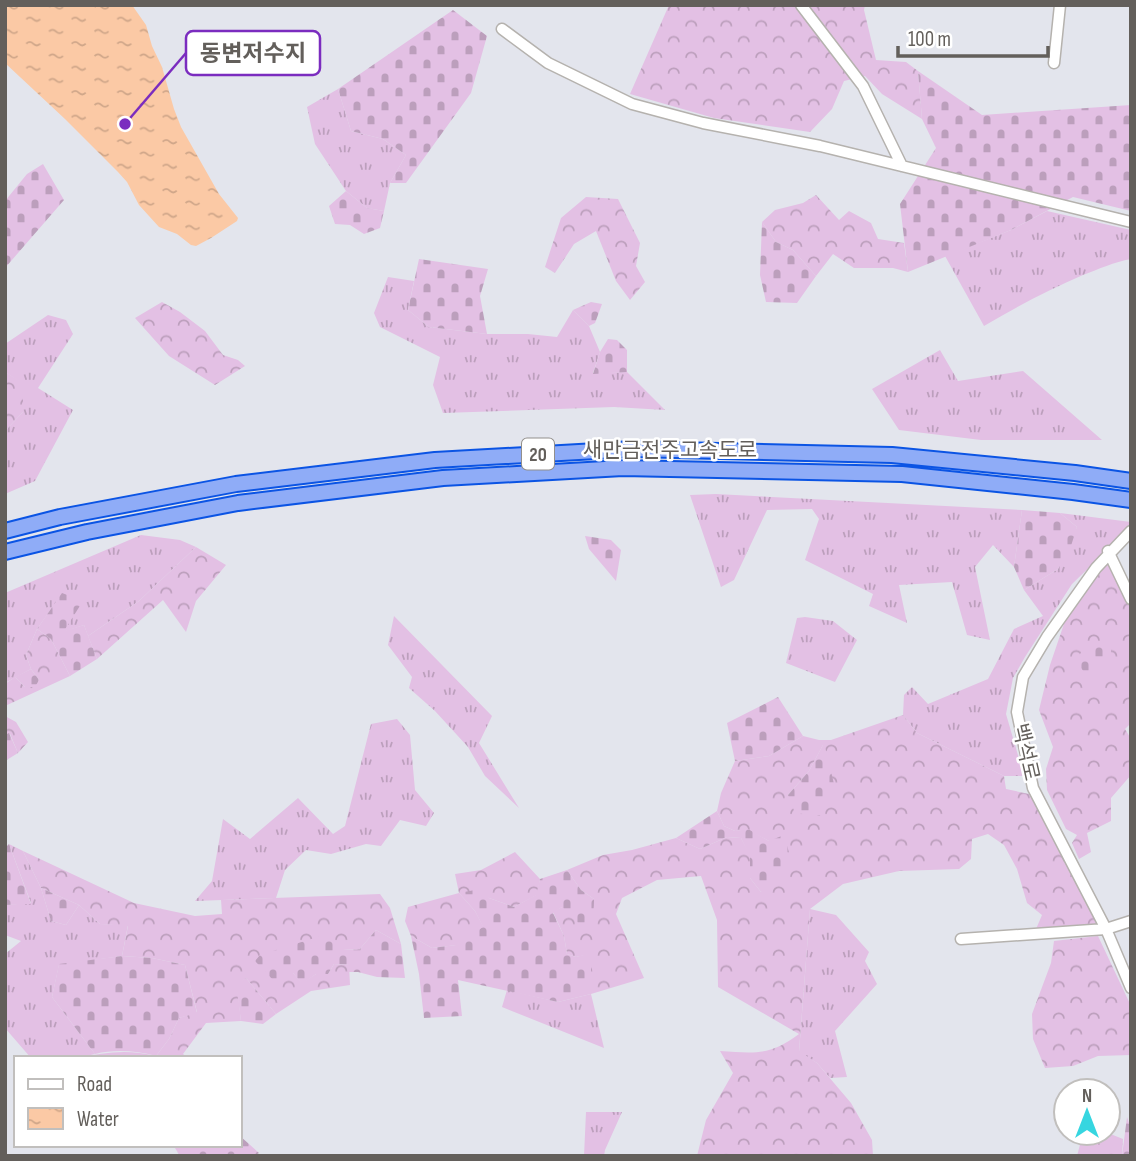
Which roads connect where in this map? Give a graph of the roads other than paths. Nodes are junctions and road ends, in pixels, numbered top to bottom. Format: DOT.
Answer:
graph roads {
  1 [pos="801,5"];
  2 [pos="1060,5"];
  3 [pos="502,29"];
  4 [pos="1054,64"];
  5 [pos="902,166"];
  6 [pos="1131,222"];
  7 [pos="1131,481"];
  8 [pos="1131,500"];
  9 [pos="5,531"];
  10 [pos="1131,531"];
  11 [pos="5,552"];
  12 [pos="1108,552"];
  13 [pos="1131,599"];
  14 [pos="1131,920"];
  15 [pos="1106,929"];
  16 [pos="961,939"];
  17 [pos="1131,988"];
  1 -- 5 [label="street"];
  2 -- 4 [label="street"];
  3 -- 5 [label="street"];
  5 -- 6 [label="street"];
  7 -- 9 [label="highway, 새만금전주고속도로 / 20"];
  8 -- 11 [label="highway, 새만금전주고속도로 / 20"];
  10 -- 12 [label="street, 백석로"];
  12 -- 13 [label="street"];
  12 -- 15 [label="street, 백석로"];
  14 -- 15 [label="street"];
  15 -- 16 [label="street"];
  15 -- 17 [label="street, 백석로"];
}
